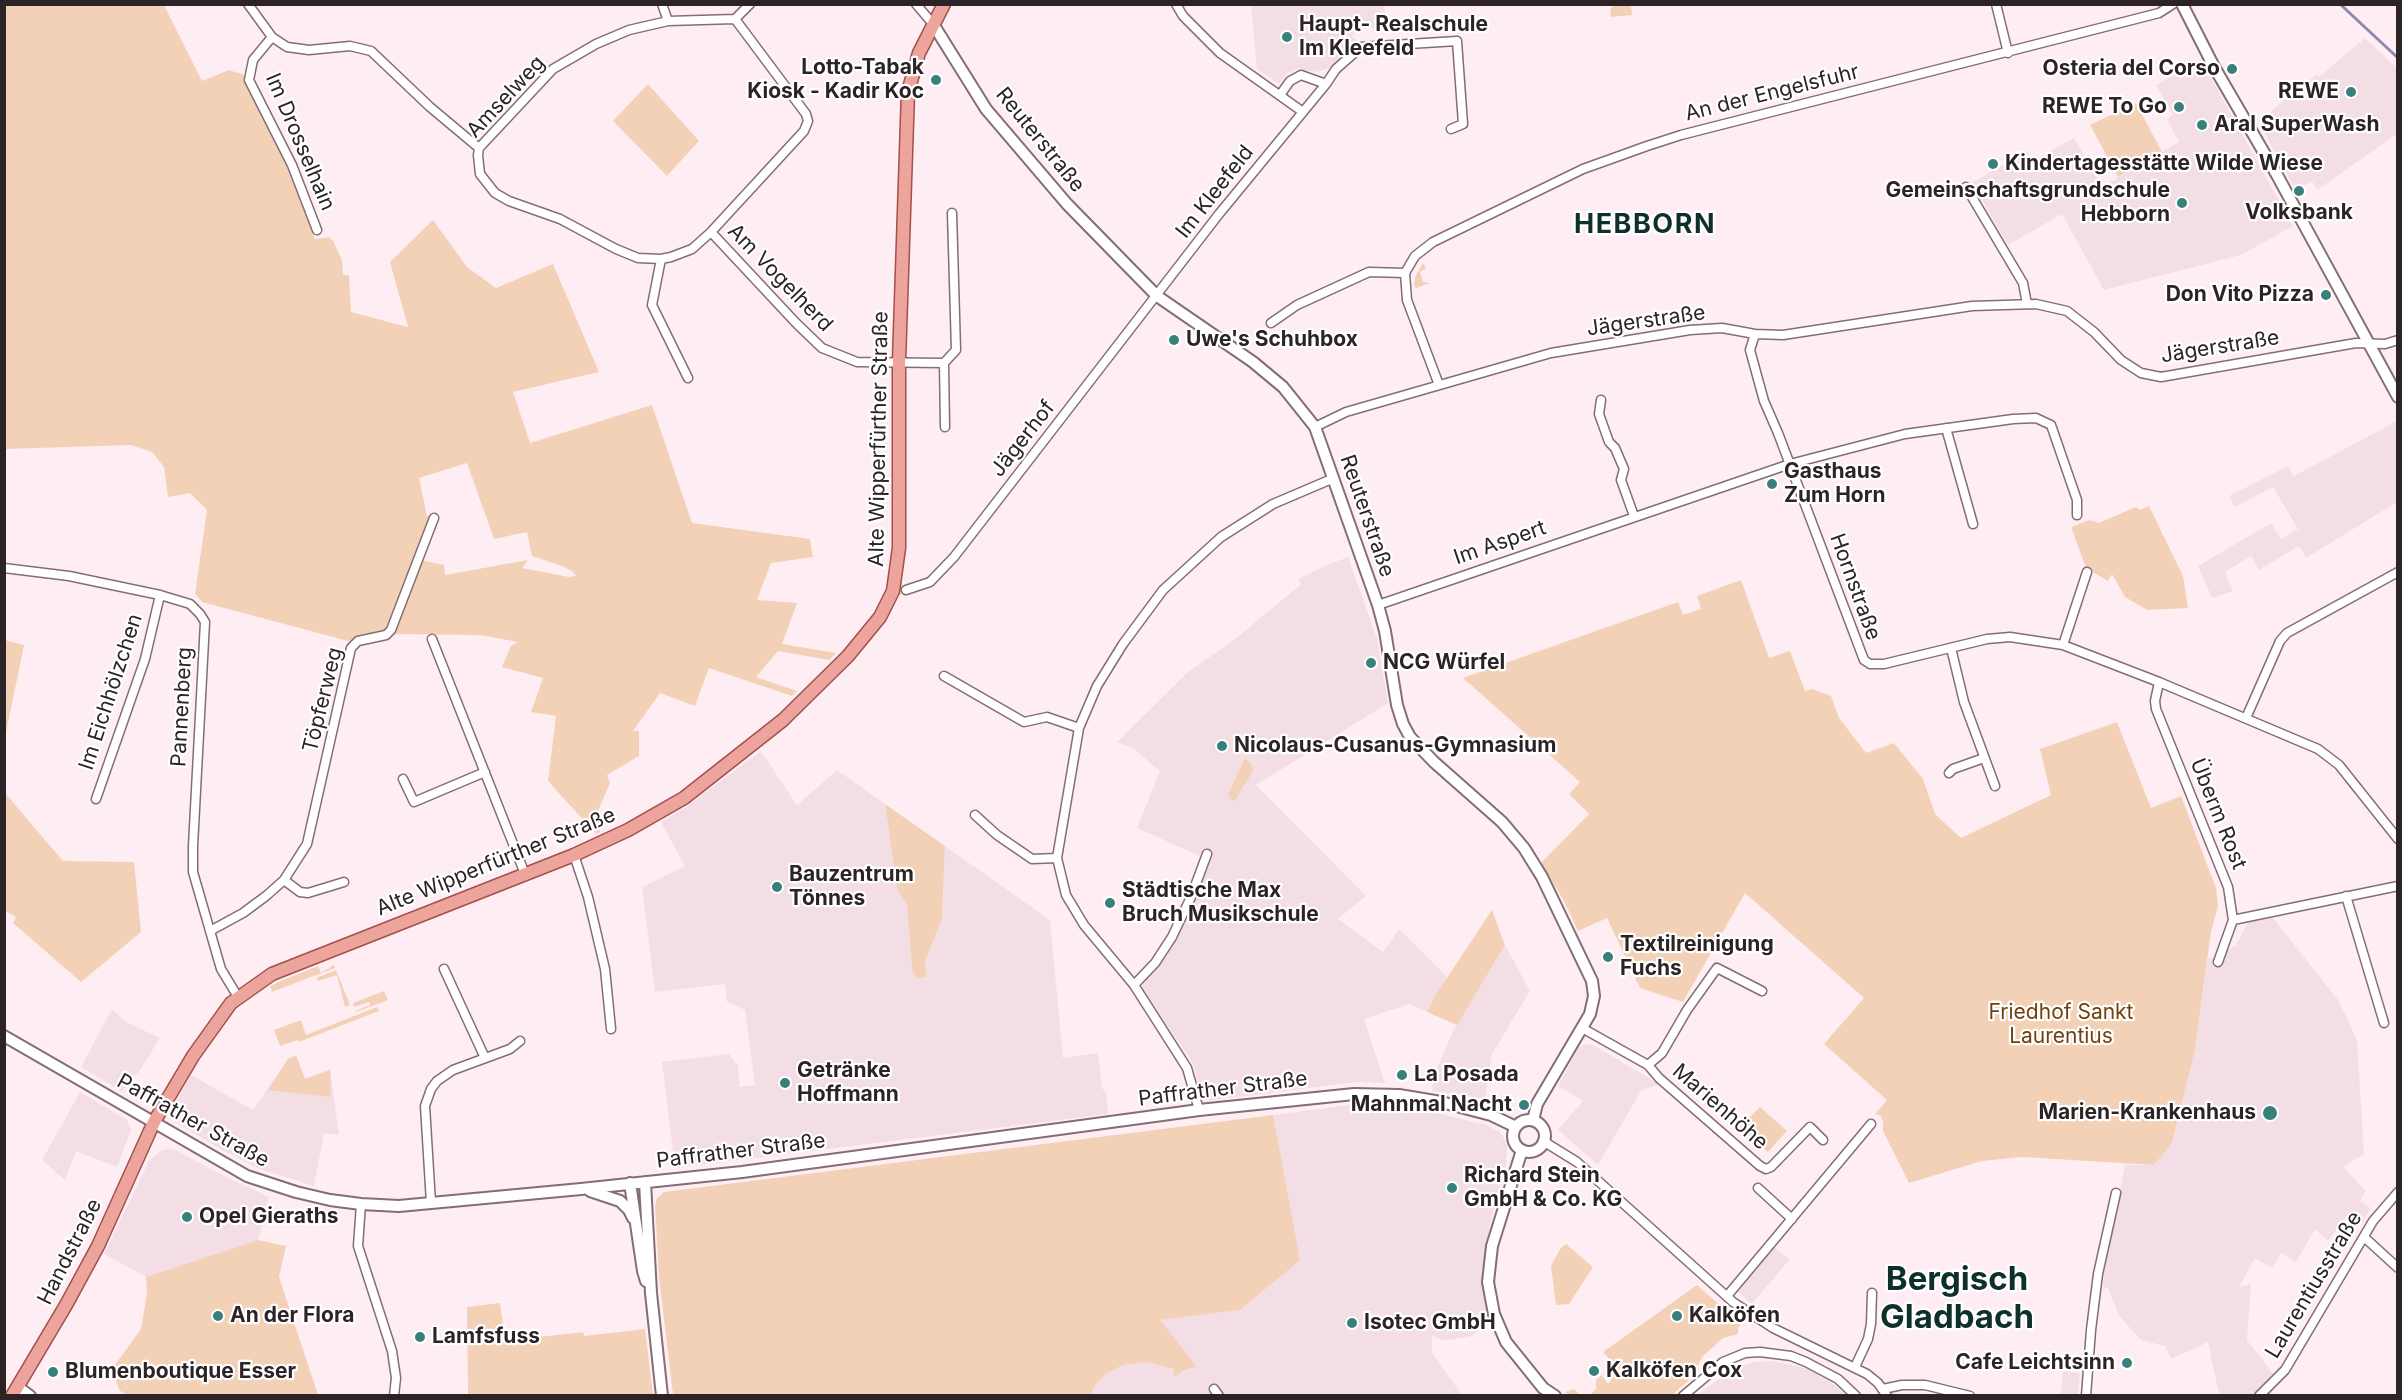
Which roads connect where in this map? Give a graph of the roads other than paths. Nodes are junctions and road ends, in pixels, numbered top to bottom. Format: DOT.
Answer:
graph roads {
  1 [pos="248,4"];
  2 [pos="662,4"];
  3 [pos="750,4"];
  4 [pos="916,4"];
  5 [pos="944,4"];
  6 [pos="1176,4"];
  7 [pos="1996,4"];
  8 [pos="2173,4"];
  9 [pos="2182,4"];
  10 [pos="735,19"];
  11 [pos="668,21"];
  12 [pos="933,24"];
  13 [pos="272,37"];
  14 [pos="2008,53"];
  15 [pos="1326,84"];
  16 [pos="1280,95"];
  17 [pos="1302,112"];
  18 [pos="1451,129"];
  19 [pos="478,148"];
  20 [pos="1966,188"];
  21 [pos="952,213"];
  22 [pos="317,230"];
  23 [pos="711,232"];
  24 [pos="661,259"];
  25 [pos="1405,273"];
  26 [pos="1158,296"];
  27 [pos="2027,304"];
  28 [pos="1271,323"];
  29 [pos="1755,334"];
  30 [pos="2397,340"];
  31 [pos="2370,344"];
  32 [pos="899,361"];
  33 [pos="944,363"];
  34 [pos="688,378"];
  35 [pos="1439,385"];
  36 [pos="2397,397"];
  37 [pos="1601,400"];
  38 [pos="945,427"];
  39 [pos="1315,427"];
  40 [pos="1946,428"];
  41 [pos="1790,464"];
  42 [pos="1334,478"];
  43 [pos="2078,515"];
  44 [pos="1634,516"];
  45 [pos="434,518"];
  46 [pos="1973,524"];
  47 [pos="4,568"];
  48 [pos="2087,572"];
  49 [pos="2397,572"];
  50 [pos="906,590"];
  51 [pos="160,595"];
  52 [pos="1378,605"];
  53 [pos="432,639"];
  54 [pos="2063,645"];
  55 [pos="1951,648"];
  56 [pos="944,676"];
  57 [pos="2159,682"];
  58 [pos="2246,718"];
  59 [pos="1079,728"];
  60 [pos="1984,758"];
  61 [pos="485,772"];
  62 [pos="1949,773"];
  63 [pos="403,779"];
  64 [pos="1995,786"];
  65 [pos="96,799"];
  66 [pos="975,815"];
  67 [pos="2397,839"];
  68 [pos="1207,854"];
  69 [pos="574,855"];
  70 [pos="1057,858"];
  71 [pos="525,874"];
  72 [pos="284,880"];
  73 [pos="344,882"];
  74 [pos="2397,886"];
  75 [pos="2346,896"];
  76 [pos="2233,920"];
  77 [pos="210,931"];
  78 [pos="2218,962"];
  79 [pos="444,969"];
  80 [pos="1134,985"];
  81 [pos="1762,991"];
  82 [pos="238,997"];
  83 [pos="2384,1023"];
  84 [pos="1582,1028"];
  85 [pos="611,1029"];
  86 [pos="4,1036"];
  87 [pos="520,1041"];
  88 [pos="485,1058"];
  89 [pos="1648,1065"];
  90 [pos="1199,1110"];
  91 [pos="1533,1120"];
  92 [pos="154,1122"];
  93 [pos="1871,1124"];
  94 [pos="1516,1127"];
  95 [pos="1823,1140"];
  96 [pos="1544,1142"];
  97 [pos="1522,1150"];
  98 [pos="645,1182"];
  99 [pos="630,1183"];
  100 [pos="1758,1188"];
  101 [pos="581,1190"];
  102 [pos="2397,1192"];
  103 [pos="2115,1193"];
  104 [pos="431,1203"];
  105 [pos="361,1204"];
  106 [pos="1792,1219"];
  107 [pos="637,1226"];
  108 [pos="2364,1237"];
  109 [pos="2397,1268"];
  110 [pos="651,1293"];
  111 [pos="1872,1293"];
  112 [pos="1726,1296"];
  113 [pos="1855,1368"];
  114 [pos="15,1391"];
  115 [pos="1885,1392"];
  116 [pos="1685,1394"];
  117 [pos="30,1395"];
  118 [pos="394,1395"];
  119 [pos="662,1395"];
  120 [pos="1555,1395"];
  121 [pos="1856,1395"];
  122 [pos="1970,1395"];
  123 [pos="2086,1395"];
  124 [pos="2259,1395"];
  1 -- 13 [label="street"];
  2 -- 11 [label="street"];
  3 -- 10 [label="street"];
  4 -- 12 [label="street, Reuterstraße"];
  5 -- 12 [label="main road, Alte Wipperfürther Straße"];
  6 -- 16 [label="street"];
  7 -- 14 [label="street"];
  8 -- 14 [label="street, An der Engelsfuhr"];
  9 -- 31 [label="street"];
  10 -- 11 [label="street, Amselweg"];
  10 -- 23 [label="street, Am Vogelherd"];
  11 -- 19 [label="street, Amselweg"];
  12 -- 26 [label="street, Reuterstraße"];
  12 -- 32 [label="main road, Alte Wipperfürther Straße"];
  13 -- 19 [label="street, Im Drosselhain"];
  13 -- 22 [label="street, Im Drosselhain"];
  14 -- 25 [label="street, An der Engelsfuhr"];
  15 -- 16 [label="street"];
  15 -- 17 [label="street, Im Kleefeld"];
  15 -- 18 [label="street, Im Kleefeld"];
  16 -- 17 [label="street"];
  17 -- 26 [label="street, Im Kleefeld"];
  19 -- 24 [label="street, Amselweg"];
  20 -- 27 [label="street"];
  21 -- 33 [label="street"];
  23 -- 24 [label="street, Amselweg"];
  23 -- 32 [label="street, Am Vogelherd"];
  24 -- 34 [label="street"];
  25 -- 28 [label="street"];
  25 -- 35 [label="street"];
  26 -- 39 [label="street, Reuterstraße"];
  26 -- 50 [label="street, Jägerhof"];
  27 -- 29 [label="street, Jägerstraße"];
  27 -- 31 [label="street, Jägerstraße"];
  29 -- 35 [label="street, Jägerstraße"];
  29 -- 41 [label="street, Hornstraße"];
  30 -- 31 [label="street, Jägerstraße"];
  31 -- 36 [label="street"];
  32 -- 33 [label="street, Am Vogelherd"];
  32 -- 69 [label="main road, Alte Wipperfürther Straße"];
  33 -- 38 [label="street"];
  35 -- 39 [label="street, Jägerstraße"];
  37 -- 44 [label="street"];
  39 -- 42 [label="street, Reuterstraße"];
  40 -- 41 [label="street, Im Aspert"];
  40 -- 43 [label="street, Im Aspert"];
  40 -- 46 [label="street"];
  41 -- 44 [label="street, Im Aspert"];
  41 -- 55 [label="street, Hornstraße"];
  42 -- 52 [label="street, Reuterstraße"];
  42 -- 59 [label="street"];
  44 -- 52 [label="street, Im Aspert"];
  45 -- 72 [label="street, Töpferweg"];
  47 -- 51 [label="street, Pannenberg"];
  48 -- 54 [label="street"];
  49 -- 58 [label="street"];
  51 -- 65 [label="street, Im Eichhölzchen"];
  51 -- 77 [label="street, Pannenberg"];
  52 -- 84 [label="street, Reuterstraße"];
  53 -- 61 [label="street"];
  54 -- 55 [label="street, Hornstraße"];
  54 -- 57 [label="street, Hornstraße"];
  55 -- 60 [label="street"];
  56 -- 59 [label="street"];
  57 -- 58 [label="street, Hornstraße"];
  57 -- 76 [label="street, Überm Rost"];
  58 -- 67 [label="street, Hornstraße"];
  59 -- 70 [label="street"];
  60 -- 62 [label="street"];
  60 -- 64 [label="street"];
  61 -- 63 [label="street"];
  61 -- 71 [label="street"];
  66 -- 70 [label="street"];
  68 -- 80 [label="street"];
  69 -- 71 [label="main road, Alte Wipperfürther Straße"];
  69 -- 85 [label="street"];
  70 -- 80 [label="street"];
  71 -- 82 [label="main road, Alte Wipperfürther Straße"];
  72 -- 73 [label="street"];
  72 -- 77 [label="street, Töpferweg"];
  74 -- 75 [label="street"];
  75 -- 76 [label="street"];
  75 -- 83 [label="street"];
  76 -- 78 [label="street, Überm Rost"];
  77 -- 82 [label="street, Pannenberg"];
  79 -- 88 [label="street"];
  80 -- 90 [label="street"];
  81 -- 89 [label="street, Marienhöhe"];
  82 -- 92 [label="main road, Alte Wipperfürther Straße"];
  84 -- 89 [label="street, Marienhöhe"];
  84 -- 91 [label="street, Reuterstraße"];
  86 -- 92 [label="street, Paffrather Straße"];
  87 -- 88 [label="street"];
  88 -- 104 [label="street"];
  89 -- 95 [label="street, Marienhöhe"];
  90 -- 94 [label="street, Paffrather Straße"];
  90 -- 98 [label="street, Paffrather Straße"];
  91 -- 94 [label="street"];
  91 -- 96 [label="street"];
  92 -- 105 [label="street, Paffrather Straße"];
  92 -- 114 [label="main road, Handstraße"];
  93 -- 106 [label="street"];
  94 -- 97 [label="street"];
  96 -- 97 [label="street"];
  96 -- 112 [label="street"];
  97 -- 120 [label="street"];
  98 -- 99 [label="street, Paffrather Straße"];
  98 -- 110 [label="street"];
  99 -- 101 [label="street, Paffrather Straße"];
  99 -- 107 [label="street"];
  100 -- 106 [label="street"];
  101 -- 104 [label="street, Paffrather Straße"];
  101 -- 107 [label="street"];
  102 -- 108 [label="street, Laurentiusstraße"];
  103 -- 123 [label="street"];
  104 -- 105 [label="street, Paffrather Straße"];
  105 -- 118 [label="street"];
  106 -- 112 [label="street"];
  107 -- 110 [label="street"];
  108 -- 109 [label="street"];
  108 -- 124 [label="street, Laurentiusstraße"];
  110 -- 119 [label="street"];
  111 -- 113 [label="street"];
  112 -- 113 [label="street"];
  113 -- 115 [label="street"];
  114 -- 117 [label="street"];
  115 -- 122 [label="street"];
  116 -- 121 [label="street"];
}
